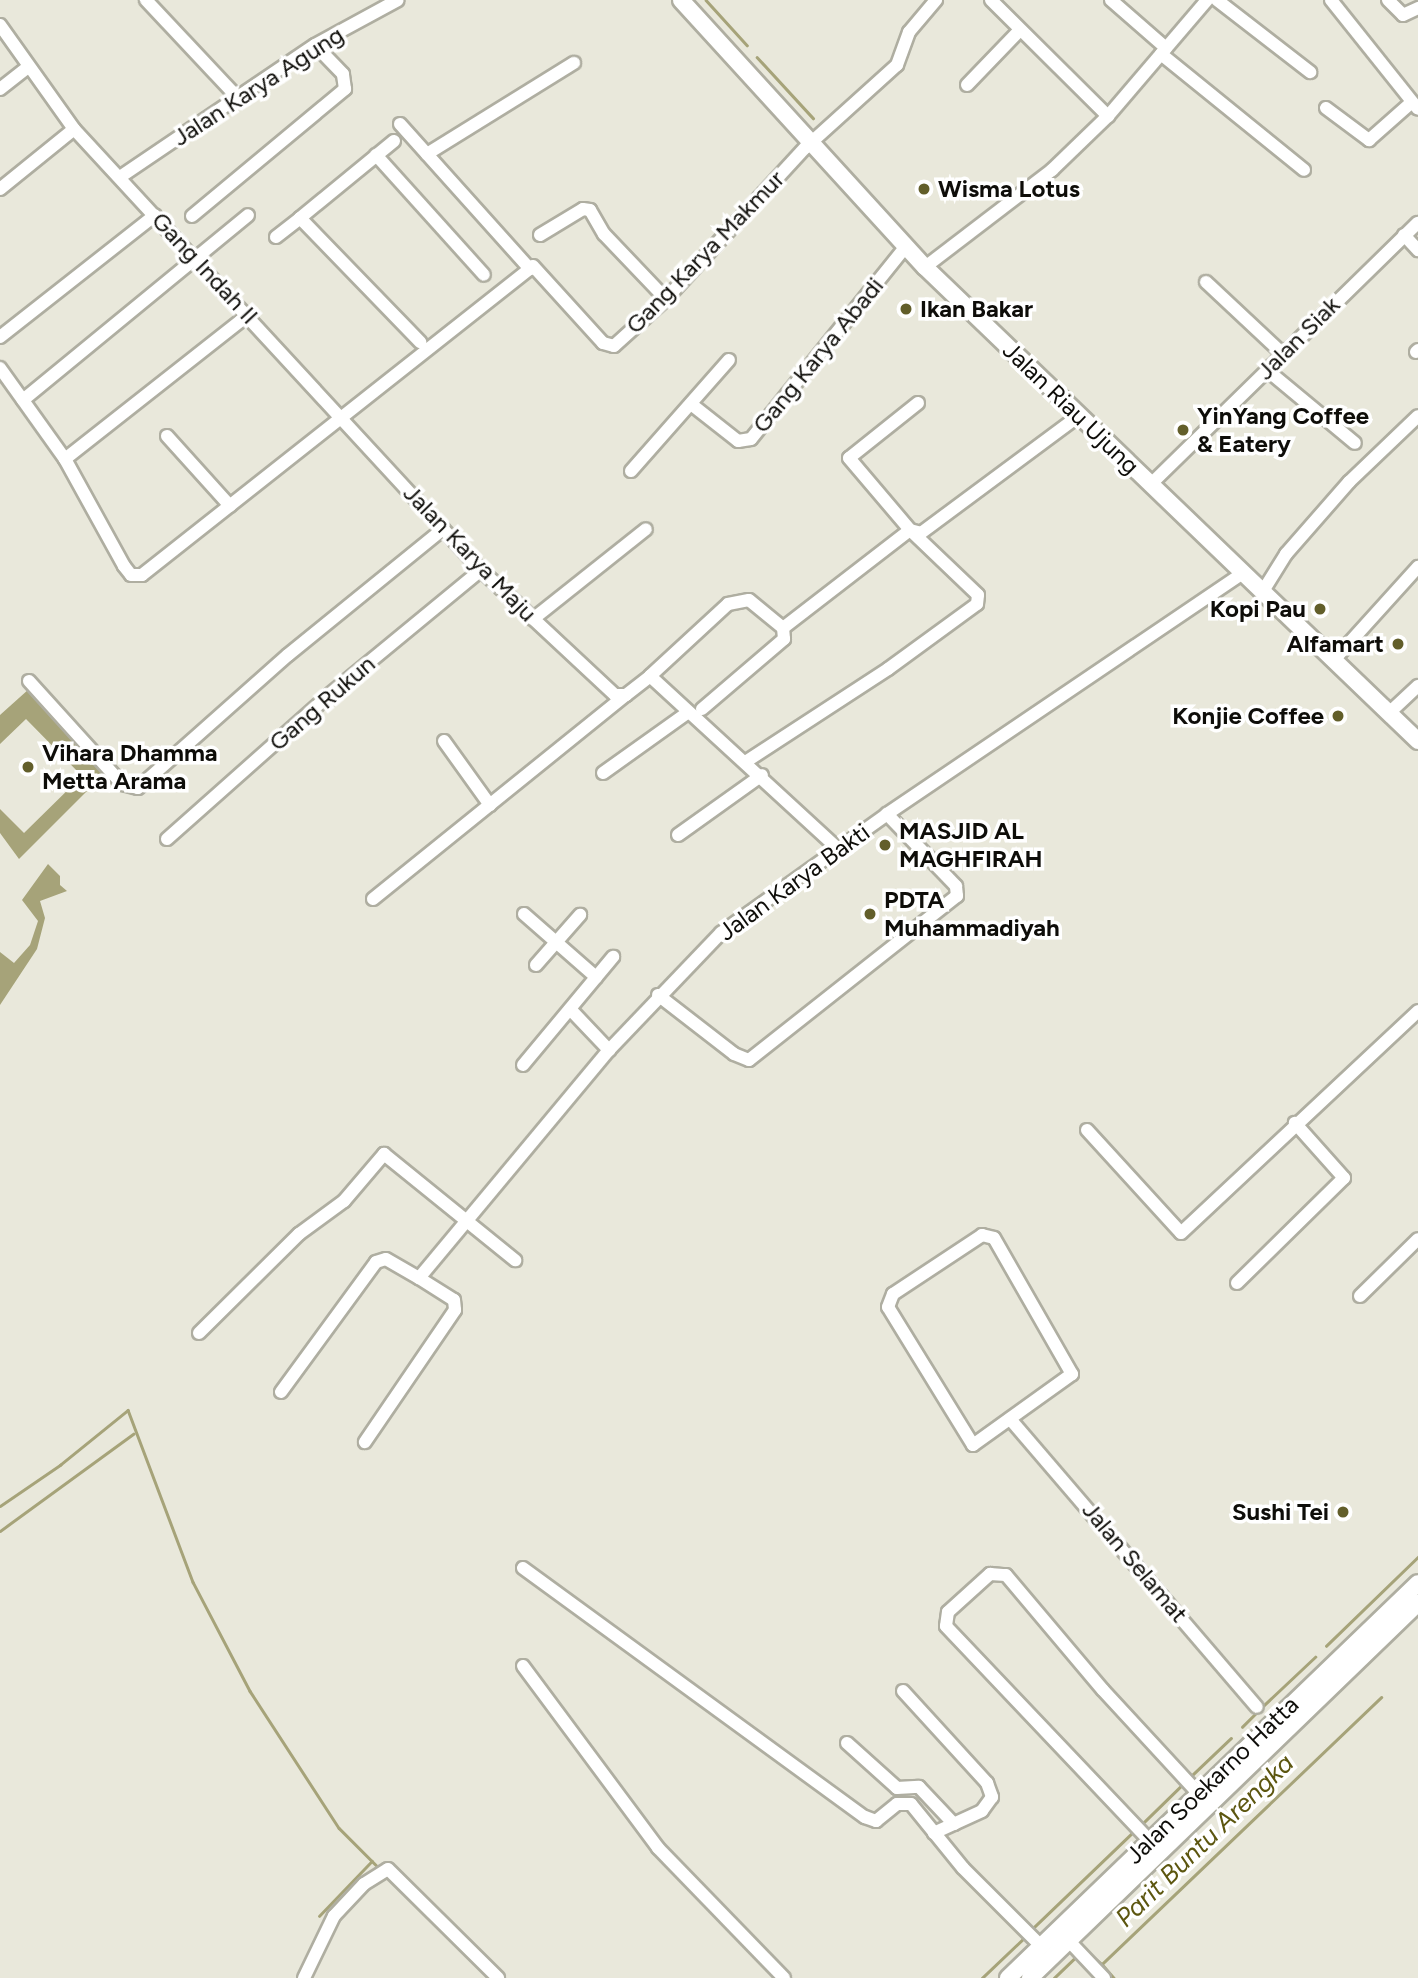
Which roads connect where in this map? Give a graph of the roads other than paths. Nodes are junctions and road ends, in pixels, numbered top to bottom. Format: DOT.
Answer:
graph roads {
  1 [pos="146,0"];
  2 [pos="398,0"];
  3 [pos="681,0"];
  4 [pos="936,0"];
  5 [pos="991,0"];
  6 [pos="1111,0"];
  7 [pos="1207,0"];
  8 [pos="1217,0"];
  9 [pos="1331,0"];
  10 [pos="1388,0"];
  11 [pos="1418,8"];
  12 [pos="0,25"];
  13 [pos="1020,30"];
  14 [pos="315,45"];
  15 [pos="1163,51"];
  16 [pos="574,63"];
  17 [pos="28,67"];
  18 [pos="1310,72"];
  19 [pos="967,85"];
  20 [pos="0,89"];
  21 [pos="236,96"];
  22 [pos="1415,105"];
  23 [pos="1326,108"];
  24 [pos="1108,116"];
  25 [pos="400,124"];
  26 [pos="76,131"];
  27 [pos="394,141"];
  28 [pos="811,142"];
  29 [pos="427,154"];
  30 [pos="376,155"];
  31 [pos="1304,170"];
  32 [pos="120,177"];
  33 [pos="0,189"];
  34 [pos="155,215"];
  35 [pos="248,215"];
  36 [pos="191,216"];
  37 [pos="300,218"];
  38 [pos="1418,223"];
  39 [pos="540,235"];
  40 [pos="1404,235"];
  41 [pos="276,237"];
  42 [pos="906,246"];
  43 [pos="1418,250"];
  44 [pos="196,256"];
  45 [pos="925,267"];
  46 [pos="530,268"];
  47 [pos="484,275"];
  48 [pos="1206,282"];
  49 [pos="666,299"];
  50 [pos="249,314"];
  51 [pos="0,337"];
  52 [pos="420,342"];
  53 [pos="1283,354"];
  54 [pos="729,360"];
  55 [pos="0,368"];
  56 [pos="1266,370"];
  57 [pos="23,400"];
  58 [pos="918,403"];
  59 [pos="331,404"];
  60 [pos="691,404"];
  61 [pos="1080,415"];
  62 [pos="1418,416"];
  63 [pos="344,417"];
  64 [pos="167,436"];
  65 [pos="1355,443"];
  66 [pos="65,459"];
  67 [pos="631,471"];
  68 [pos="1150,485"];
  69 [pos="230,506"];
  70 [pos="443,528"];
  71 [pos="646,529"];
  72 [pos="910,530"];
  73 [pos="1418,567"];
  74 [pos="481,570"];
  75 [pos="1244,572"];
  76 [pos="1263,591"];
  77 [pos="533,619"];
  78 [pos="784,630"];
  79 [pos="1333,661"];
  80 [pos="649,676"];
  81 [pos="29,681"];
  82 [pos="1418,686"];
  83 [pos="621,695"];
  84 [pos="702,709"];
  85 [pos="687,713"];
  86 [pos="1389,713"];
  87 [pos="444,741"];
  88 [pos="1418,741"];
  89 [pos="747,761"];
  90 [pos="603,773"];
  91 [pos="762,775"];
  92 [pos="490,805"];
  93 [pos="887,814"];
  94 [pos="678,835"];
  95 [pos="167,839"];
  96 [pos="839,850"];
  97 [pos="373,898"];
  98 [pos="524,914"];
  99 [pos="580,915"];
  100 [pos="556,942"];
  101 [pos="612,957"];
  102 [pos="536,965"];
  103 [pos="596,977"];
  104 [pos="658,995"];
  105 [pos="570,1009"];
  106 [pos="1418,1011"];
  107 [pos="609,1049"];
  108 [pos="523,1065"];
  109 [pos="1295,1123"];
  110 [pos="1087,1130"];
  111 [pos="469,1219"];
  112 [pos="1418,1238"];
  113 [pos="515,1260"];
  114 [pos="419,1278"];
  115 [pos="1237,1283"];
  116 [pos="1360,1297"];
  117 [pos="199,1333"];
  118 [pos="281,1392"];
  119 [pos="1010,1419"];
  120 [pos="365,1441"];
  121 [pos="523,1568"];
  122 [pos="1418,1583"];
  123 [pos="1418,1603"];
  124 [pos="523,1666"];
  125 [pos="903,1691"];
  126 [pos="1257,1707"];
  127 [pos="847,1743"];
  128 [pos="1229,1763"];
  129 [pos="1243,1774"];
  130 [pos="1190,1785"];
  131 [pos="954,1824"];
  132 [pos="1141,1832"];
  133 [pos="934,1833"];
  134 [pos="1032,1937"];
  135 [pos="1076,1948"];
  136 [pos="305,1976"];
  137 [pos="498,1978"];
  138 [pos="784,1978"];
  139 [pos="1008,1978"];
  140 [pos="1030,1978"];
  141 [pos="1104,1978"];
  1 -- 21 [label="street"];
  2 -- 14 [label="street, Jalan Karya Agung"];
  3 -- 28 [label="main road, Jalan Riau Ujung"];
  4 -- 28 [label="street, Gang Karya Makmur"];
  5 -- 13 [label="street"];
  6 -- 15 [label="street"];
  7 -- 15 [label="street"];
  8 -- 18 [label="street"];
  9 -- 22 [label="street"];
  10 -- 11 [label="street"];
  12 -- 17 [label="street, Gang Indah II"];
  13 -- 19 [label="street"];
  13 -- 24 [label="street"];
  14 -- 21 [label="street, Jalan Karya Agung"];
  14 -- 36 [label="street"];
  15 -- 24 [label="street"];
  15 -- 31 [label="street"];
  16 -- 29 [label="street"];
  17 -- 20 [label="street"];
  17 -- 26 [label="street, Gang Indah II"];
  21 -- 32 [label="street, Jalan Karya Agung"];
  22 -- 23 [label="street"];
  24 -- 45 [label="street"];
  25 -- 29 [label="street"];
  26 -- 32 [label="street, Gang Indah II"];
  26 -- 33 [label="street"];
  27 -- 30 [label="street"];
  28 -- 42 [label="main road, Jalan Riau Ujung"];
  28 -- 49 [label="street, Gang Karya Makmur"];
  29 -- 46 [label="street"];
  30 -- 37 [label="street"];
  30 -- 47 [label="street"];
  32 -- 34 [label="street, Gang Indah II"];
  34 -- 44 [label="street, Gang Indah II"];
  34 -- 51 [label="street"];
  35 -- 44 [label="street"];
  37 -- 41 [label="street"];
  37 -- 52 [label="street"];
  38 -- 40 [label="street, Jalan Siak"];
  39 -- 49 [label="street"];
  40 -- 43 [label="street"];
  40 -- 53 [label="street, Jalan Siak"];
  42 -- 45 [label="main road, Jalan Riau Ujung"];
  42 -- 60 [label="street, Gang Karya Abadi"];
  44 -- 50 [label="street, Gang Indah II"];
  44 -- 57 [label="street"];
  45 -- 61 [label="main road, Jalan Riau Ujung"];
  46 -- 49 [label="street, Gang Karya Makmur"];
  46 -- 63 [label="street"];
  48 -- 53 [label="street"];
  50 -- 59 [label="street, Gang Indah II"];
  50 -- 66 [label="street"];
  53 -- 56 [label="street, Jalan Siak"];
  54 -- 60 [label="street"];
  55 -- 57 [label="street"];
  56 -- 65 [label="street"];
  56 -- 68 [label="street, Jalan Siak"];
  57 -- 66 [label="street"];
  58 -- 72 [label="street"];
  59 -- 63 [label="street, Jalan Karya Maju"];
  60 -- 67 [label="street"];
  61 -- 68 [label="main road, Jalan Riau Ujung"];
  61 -- 72 [label="street"];
  62 -- 76 [label="street"];
  63 -- 69 [label="street"];
  63 -- 70 [label="street, Jalan Karya Maju"];
  64 -- 69 [label="street"];
  66 -- 69 [label="street"];
  68 -- 75 [label="main road, Jalan Riau Ujung"];
  70 -- 74 [label="street, Jalan Karya Maju"];
  70 -- 81 [label="street"];
  71 -- 77 [label="street"];
  72 -- 78 [label="street"];
  72 -- 89 [label="street"];
  73 -- 79 [label="street"];
  74 -- 77 [label="street, Jalan Karya Maju"];
  74 -- 95 [label="street, Gang Rukun"];
  75 -- 76 [label="main road, Jalan Riau Ujung"];
  75 -- 93 [label="street, Jalan Karya Bakti"];
  76 -- 79 [label="main road, Jalan Riau Ujung"];
  77 -- 83 [label="street, Jalan Karya Maju"];
  78 -- 80 [label="street"];
  78 -- 84 [label="street"];
  79 -- 86 [label="main road, Jalan Riau Ujung"];
  80 -- 83 [label="street"];
  80 -- 85 [label="street"];
  82 -- 86 [label="street"];
  83 -- 92 [label="street"];
  85 -- 89 [label="street"];
  85 -- 90 [label="street"];
  86 -- 88 [label="main road, Jalan Riau Ujung"];
  87 -- 92 [label="street"];
  89 -- 91 [label="street"];
  91 -- 94 [label="street"];
  91 -- 96 [label="street"];
  92 -- 97 [label="street"];
  93 -- 96 [label="street, Jalan Karya Bakti"];
  93 -- 104 [label="street"];
  96 -- 104 [label="street, Jalan Karya Bakti"];
  98 -- 100 [label="street"];
  99 -- 100 [label="street"];
  100 -- 102 [label="street"];
  100 -- 103 [label="street"];
  101 -- 103 [label="street"];
  103 -- 105 [label="street"];
  104 -- 107 [label="street, Jalan Karya Bakti"];
  105 -- 107 [label="street"];
  105 -- 108 [label="street"];
  106 -- 109 [label="street"];
  107 -- 111 [label="street, Jalan Karya Bakti"];
  109 -- 110 [label="street"];
  109 -- 115 [label="street"];
  111 -- 113 [label="street"];
  111 -- 114 [label="street, Jalan Karya Bakti"];
  111 -- 117 [label="street"];
  112 -- 116 [label="street"];
  114 -- 118 [label="street"];
  114 -- 120 [label="street"];
  119 -- 119 [label="street"];
  119 -- 126 [label="street, Jalan Selamat"];
  121 -- 133 [label="street"];
  122 -- 128 [label="main road, Jalan Soekarno Hatta"];
  123 -- 129 [label="main road, Jalan Soekarno Hatta"];
  124 -- 138 [label="street"];
  125 -- 131 [label="street"];
  127 -- 131 [label="street"];
  128 -- 129 [label="main road"];
  128 -- 130 [label="main road, Jalan Soekarno Hatta"];
  129 -- 135 [label="main road, Jalan Soekarno Hatta"];
  130 -- 132 [label="main road, Jalan Soekarno Hatta"];
  130 -- 132 [label="street"];
  131 -- 133 [label="street"];
  132 -- 134 [label="main road, Jalan Soekarno Hatta"];
  133 -- 134 [label="street"];
  134 -- 139 [label="main road, Jalan Soekarno Hatta"];
  135 -- 140 [label="main road, Jalan Soekarno Hatta"];
  135 -- 141 [label="street"];
  136 -- 137 [label="street"];
}
